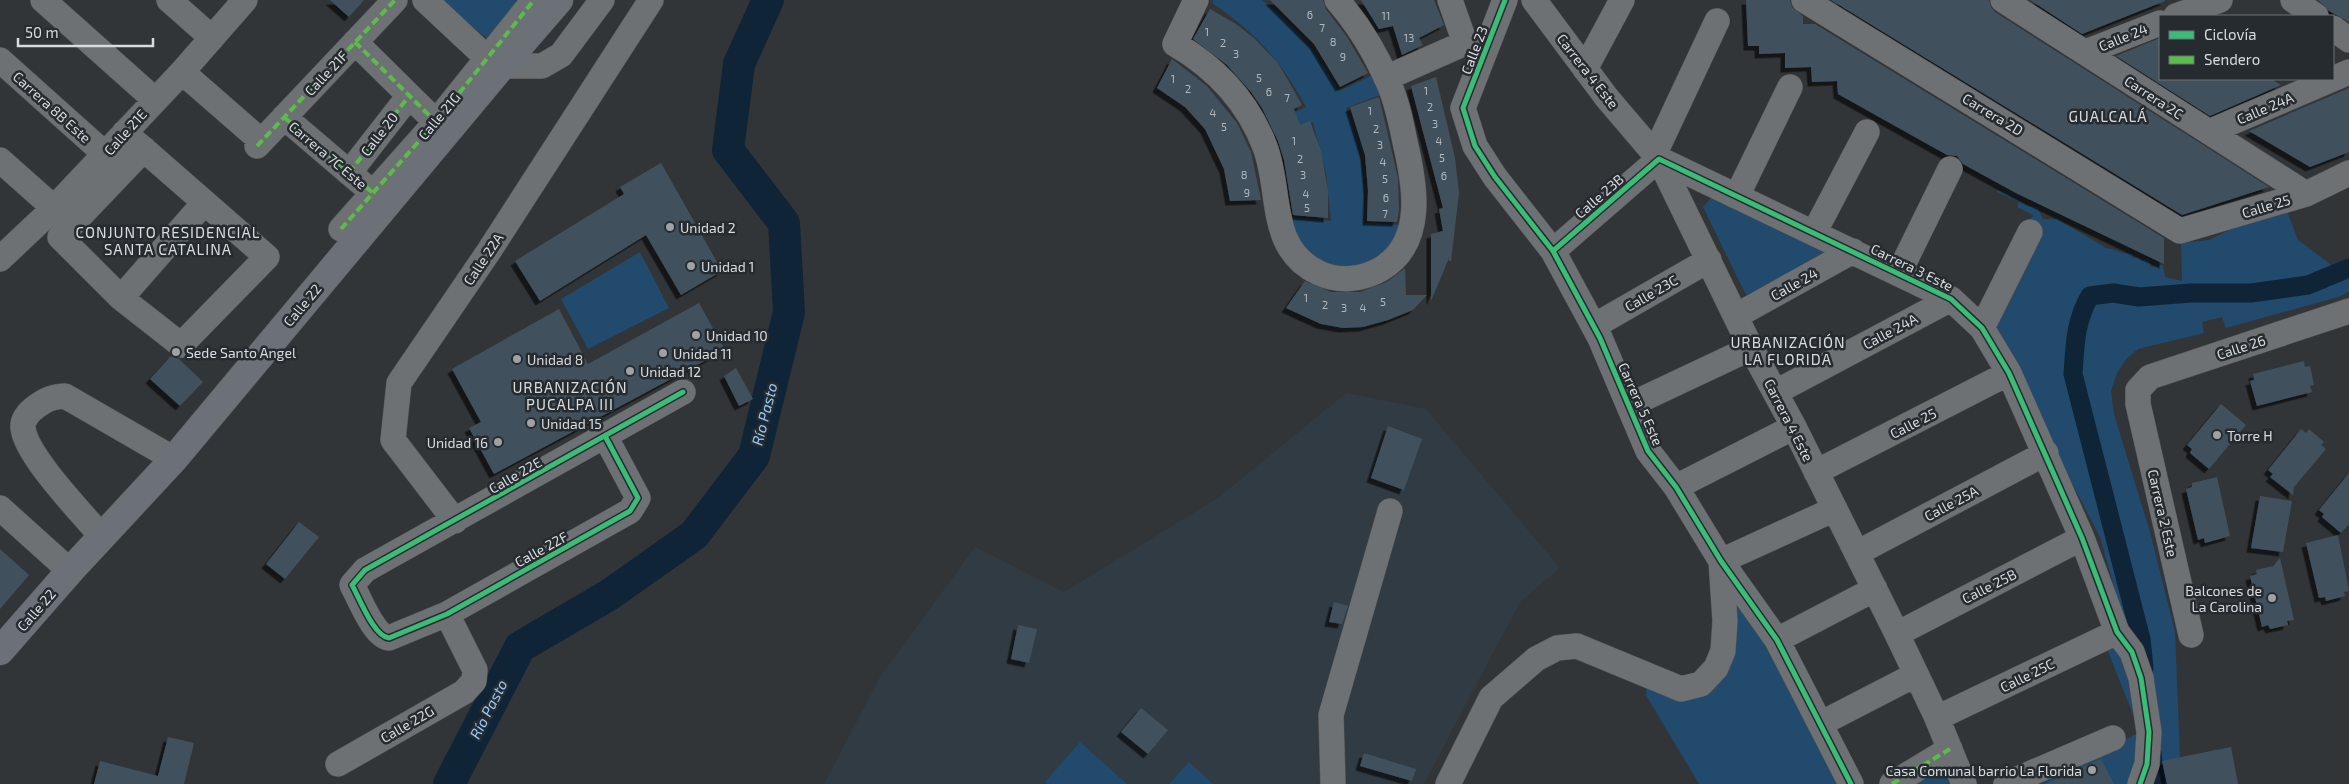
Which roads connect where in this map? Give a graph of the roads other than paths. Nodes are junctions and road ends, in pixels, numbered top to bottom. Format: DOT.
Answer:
graph roads {
  1 [pos="43,0"];
  2 [pos="169,0"];
  3 [pos="245,0"];
  4 [pos="395,0"];
  5 [pos="425,0"];
  6 [pos="559,0"];
  7 [pos="602,0"];
  8 [pos="652,0"];
  9 [pos="1196,0"];
  10 [pos="1337,0"];
  11 [pos="1450,0"];
  12 [pos="1506,0"];
  13 [pos="1534,0"];
  14 [pos="1622,0"];
  15 [pos="1804,0"];
  16 [pos="2002,0"];
  17 [pos="2220,0"];
  18 [pos="2292,0"];
  19 [pos="531,1"];
  20 [pos="2183,15"];
  21 [pos="2314,15"];
  22 [pos="1716,21"];
  23 [pos="2159,23"];
  24 [pos="2334,29"];
  25 [pos="212,38"];
  26 [pos="2349,40"];
  27 [pos="355,42"];
  28 [pos="1475,48"];
  29 [pos="2086,52"];
  30 [pos="0,60"];
  31 [pos="494,62"];
  32 [pos="1585,69"];
  33 [pos="182,72"];
  34 [pos="2349,72"];
  35 [pos="2334,75"];
  36 [pos="1386,78"];
  37 [pos="2315,80"];
  38 [pos="2293,85"];
  39 [pos="1790,87"];
  40 [pos="409,96"];
  41 [pos="154,99"];
  42 [pos="1463,108"];
  43 [pos="284,117"];
  44 [pos="436,122"];
  45 [pos="1867,132"];
  46 [pos="2208,132"];
  47 [pos="124,133"];
  48 [pos="144,149"];
  49 [pos="105,154"];
  50 [pos="1657,156"];
  51 [pos="0,160"];
  52 [pos="1950,169"];
  53 [pos="349,173"];
  54 [pos="2349,173"];
  55 [pos="373,193"];
  56 [pos="2306,194"];
  57 [pos="1737,196"];
  58 [pos="204,203"];
  59 [pos="54,208"];
  60 [pos="341,229"];
  61 [pos="2180,231"];
  62 [pos="1814,232"];
  63 [pos="2030,232"];
  64 [pos="1554,251"];
  65 [pos="1853,251"];
  66 [pos="0,259"];
  67 [pos="1709,260"];
  68 [pos="1899,273"];
  69 [pos="121,298"];
  70 [pos="1951,299"];
  71 [pos="2349,311"];
  72 [pos="1736,316"];
  73 [pos="1594,326"];
  74 [pos="1982,328"];
  75 [pos="1751,348"];
  76 [pos="2009,373"];
  77 [pos="2138,390"];
  78 [pos="683,392"];
  79 [pos="1776,392"];
  80 [pos="1630,405"];
  81 [pos="1794,427"];
  82 [pos="604,436"];
  83 [pos="2046,453"];
  84 [pos="174,459"];
  85 [pos="1816,472"];
  86 [pos="1676,487"];
  87 [pos="0,508"];
  88 [pos="1835,510"];
  89 [pos="1390,511"];
  90 [pos="455,521"];
  91 [pos="102,537"];
  92 [pos="2082,538"];
  93 [pos="1857,553"];
  94 [pos="1721,560"];
  95 [pos="70,571"];
  96 [pos="1875,589"];
  97 [pos="447,614"];
  98 [pos="2117,632"];
  99 [pos="1897,634"];
  100 [pos="2191,635"];
  101 [pos="384,637"];
  102 [pos="1777,640"];
  103 [pos="0,651"];
  104 [pos="1915,675"];
  105 [pos="1937,718"];
  106 [pos="1820,724"];
  107 [pos="2113,738"];
  108 [pos="338,764"];
  109 [pos="1956,766"];
  110 [pos="1333,784"];
  111 [pos="1448,784"];
  112 [pos="1851,784"];
  113 [pos="1892,784"];
  114 [pos="1921,784"];
  115 [pos="2006,784"];
  116 [pos="2140,784"];
  1 -- 41 [label="street"];
  2 -- 25 [label="street"];
  3 -- 25 [label="street, Calle 21E"];
  4 -- 27 [label="street, Calle 21F"];
  5 -- 31 [label="street"];
  6 -- 31 [label="main road, Calle 22"];
  7 -- 31 [label="street"];
  8 -- 90 [label="street, Calle 22A"];
  9 -- 36 [label="street"];
  10 -- 36 [label="street"];
  11 -- 28 [label="street"];
  12 -- 28 [label="street, Calle 23"];
  13 -- 32 [label="street, Carrera 4 Este"];
  14 -- 32 [label="street"];
  15 -- 61 [label="street, Carrera 2D"];
  16 -- 29 [label="street, Carrera 2C"];
  17 -- 20 [label="street"];
  18 -- 21 [label="street"];
  19 -- 31 [label="street, Calle 21G"];
  22 -- 50 [label="street, Calle 23B"];
  23 -- 29 [label="street, Calle 24"];
  24 -- 26 [label="street"];
  25 -- 33 [label="street, Calle 21E"];
  27 -- 40 [label="street"];
  27 -- 43 [label="street, Calle 21F"];
  28 -- 36 [label="street"];
  28 -- 42 [label="street, Calle 23"];
  29 -- 46 [label="street, Carrera 2C"];
  30 -- 49 [label="street, Carrera 8B Este"];
  31 -- 44 [label="street, Calle 21G"];
  31 -- 84 [label="main road, Calle 22"];
  32 -- 50 [label="street, Carrera 4 Este"];
  33 -- 41 [label="street, Calle 21E"];
  33 -- 43 [label="street, Calle 21F"];
  34 -- 35 [label="street, Calle 24A"];
  37 -- 38 [label="street, Calle 24A"];
  38 -- 46 [label="street, Calle 24A"];
  39 -- 57 [label="street"];
  40 -- 44 [label="street"];
  40 -- 53 [label="street, Calle 20"];
  41 -- 47 [label="street, Calle 21E"];
  42 -- 64 [label="street, Carrera 5 Este"];
  43 -- 53 [label="street, Carrera 7C Este"];
  44 -- 55 [label="street, Calle 21G"];
  45 -- 62 [label="street"];
  46 -- 56 [label="street, Carrera 2C"];
  47 -- 48 [label="street"];
  47 -- 49 [label="street, Calle 21E"];
  48 -- 58 [label="street"];
  48 -- 69 [label="street"];
  49 -- 59 [label="street, Calle 21E"];
  50 -- 57 [label="street, Carrera 3 Este"];
  50 -- 64 [label="street, Calle 23B"];
  50 -- 67 [label="street, Carrera 4 Este"];
  51 -- 59 [label="street"];
  52 -- 68 [label="street"];
  53 -- 55 [label="street, Carrera 7C Este"];
  54 -- 56 [label="street, Calle 25"];
  55 -- 60 [label="street, Calle 21G"];
  56 -- 61 [label="street, Calle 25"];
  57 -- 62 [label="street, Carrera 3 Este"];
  58 -- 69 [label="street"];
  58 -- 69 [label="street"];
  59 -- 66 [label="street, Calle 21E"];
  62 -- 65 [label="street, Carrera 3 Este"];
  63 -- 74 [label="street"];
  64 -- 73 [label="street, Carrera 5 Este"];
  65 -- 68 [label="street, Carrera 3 Este"];
  65 -- 72 [label="street, Calle 24"];
  67 -- 72 [label="street, Carrera 4 Este"];
  67 -- 73 [label="street, Calle 23C"];
  68 -- 70 [label="street, Carrera 3 Este"];
  70 -- 74 [label="street, Carrera 3 Este"];
  70 -- 79 [label="street, Calle 24A"];
  71 -- 77 [label="street, Calle 26"];
  72 -- 75 [label="street, Carrera 4 Este"];
  73 -- 80 [label="street, Carrera 5 Este"];
  74 -- 76 [label="street, Carrera 3 Este"];
  75 -- 79 [label="street, Carrera 4 Este"];
  75 -- 80 [label="street"];
  76 -- 83 [label="street, Carrera 3 Este"];
  76 -- 85 [label="street, Calle 25"];
  77 -- 100 [label="street, Carrera 2 Este"];
  78 -- 82 [label="street, Calle 22E"];
  79 -- 81 [label="street, Carrera 4 Este"];
  80 -- 86 [label="street, Carrera 5 Este"];
  81 -- 85 [label="street, Carrera 4 Este"];
  81 -- 86 [label="street"];
  82 -- 90 [label="street, Calle 22E"];
  82 -- 97 [label="street, Calle 22F"];
  83 -- 92 [label="street, Carrera 3 Este"];
  83 -- 93 [label="street, Calle 25A"];
  84 -- 91 [label="main road, Calle 22"];
  84 -- 91 [label="street"];
  85 -- 88 [label="street, Carrera 4 Este"];
  86 -- 94 [label="street, Carrera 5 Este"];
  87 -- 95 [label="street"];
  88 -- 93 [label="street, Carrera 4 Este"];
  88 -- 94 [label="street"];
  89 -- 110 [label="street"];
  90 -- 101 [label="street, Calle 22E"];
  91 -- 95 [label="main road, Calle 22"];
  92 -- 98 [label="street, Carrera 3 Este"];
  92 -- 99 [label="street, Calle 25B"];
  93 -- 96 [label="street, Carrera 4 Este"];
  94 -- 102 [label="street, Carrera 5 Este"];
  94 -- 111 [label="street, Carrera 5 Este"];
  95 -- 103 [label="main road, Calle 22"];
  96 -- 99 [label="street, Carrera 4 Este"];
  96 -- 102 [label="street"];
  97 -- 101 [label="street, Calle 22F"];
  97 -- 108 [label="street, Calle 22G"];
  98 -- 105 [label="street, Calle 25C"];
  98 -- 116 [label="street, Carrera 3 Este"];
  99 -- 104 [label="street, Carrera 4 Este"];
  102 -- 106 [label="street, Carrera 5 Este"];
  104 -- 105 [label="street, Carrera 4 Este"];
  104 -- 106 [label="street"];
  105 -- 109 [label="street, Carrera 4 Este"];
  106 -- 112 [label="street, Carrera 5 Este"];
  107 -- 115 [label="street"];
  109 -- 113 [label="street"];
  109 -- 114 [label="street"];
}
